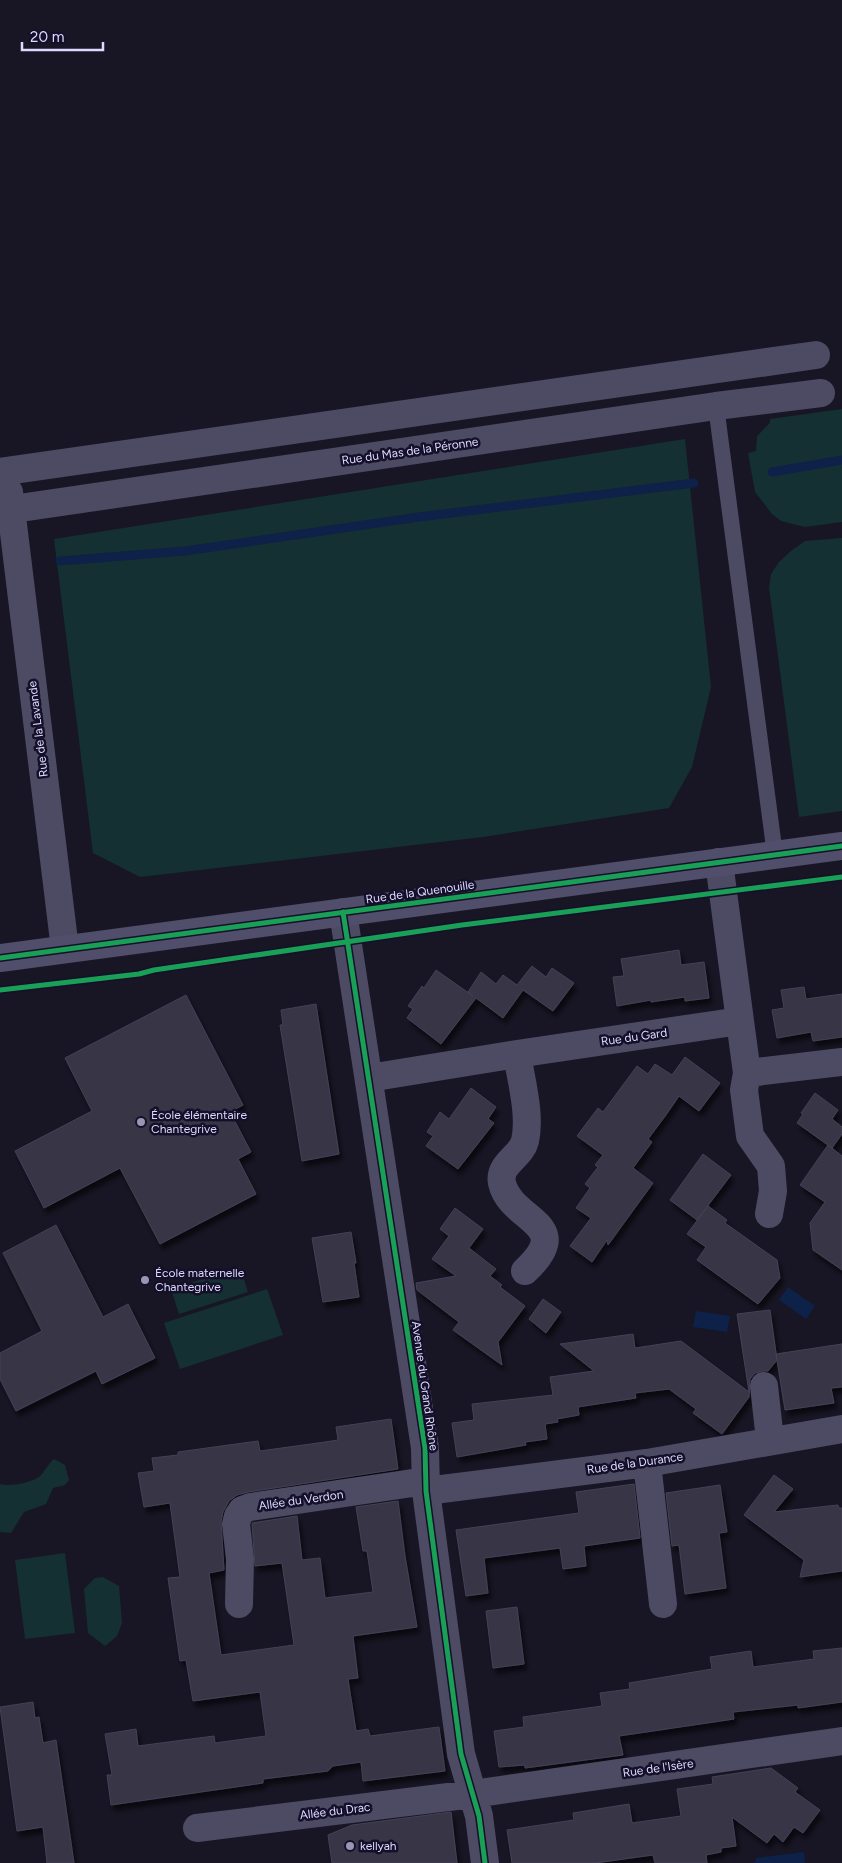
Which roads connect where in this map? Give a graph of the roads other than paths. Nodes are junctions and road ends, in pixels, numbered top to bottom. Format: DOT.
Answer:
graph roads {
  1 [pos="816,355"];
  2 [pos="821,393"];
  3 [pos="716,406"];
  4 [pos="3,471"];
  5 [pos="6,510"];
  6 [pos="842,846"];
  7 [pos="776,855"];
  8 [pos="719,862"];
  9 [pos="343,912"];
  10 [pos="65,949"];
  11 [pos="0,958"];
  12 [pos="740,1021"];
  13 [pos="517,1054"];
  14 [pos="842,1062"];
  15 [pos="747,1074"];
  16 [pos="369,1078"];
  17 [pos="769,1214"];
  18 [pos="526,1271"];
  19 [pos="764,1386"];
  20 [pos="842,1429"];
  21 [pos="770,1440"];
  22 [pos="647,1463"];
  23 [pos="426,1486"];
  24 [pos="239,1604"];
  25 [pos="663,1604"];
  26 [pos="842,1741"];
  27 [pos="473,1794"];
  28 [pos="197,1828"];
  29 [pos="485,1863"];
  1 -- 4 [label="street"];
  2 -- 3 [label="street, Rue du Mas de la Péronne"];
  3 -- 5 [label="street, Rue du Mas de la Péronne"];
  3 -- 7 [label="lane"];
  4 -- 5 [label="street, Rue de la Lavande"];
  5 -- 10 [label="street, Rue de la Lavande"];
  6 -- 7 [label="street, Rue de la Quenouille"];
  7 -- 8 [label="street, Rue de la Quenouille"];
  8 -- 9 [label="street, Rue de la Quenouille"];
  8 -- 12 [label="street"];
  9 -- 10 [label="street, Rue de la Quenouille"];
  9 -- 16 [label="street, Avenue du Grand Rhône"];
  10 -- 11 [label="street, Rue de la Quenouille"];
  12 -- 13 [label="street, Rue du Gard"];
  12 -- 15 [label="street"];
  13 -- 16 [label="street, Rue du Gard"];
  13 -- 18 [label="street"];
  14 -- 15 [label="street"];
  15 -- 17 [label="street"];
  16 -- 23 [label="street, Avenue du Grand Rhône"];
  19 -- 21 [label="street"];
  20 -- 21 [label="street, Rue de la Durance"];
  21 -- 22 [label="street, Rue de la Durance"];
  22 -- 23 [label="street, Rue de la Durance"];
  22 -- 25 [label="street"];
  23 -- 24 [label="street, Allée du Verdon"];
  23 -- 27 [label="street, Avenue du Grand Rhône"];
  26 -- 27 [label="street, Rue de l'Isère"];
  27 -- 28 [label="street, Allée du Drac"];
  27 -- 29 [label="street, Avenue du Grand Rhône"];
}
